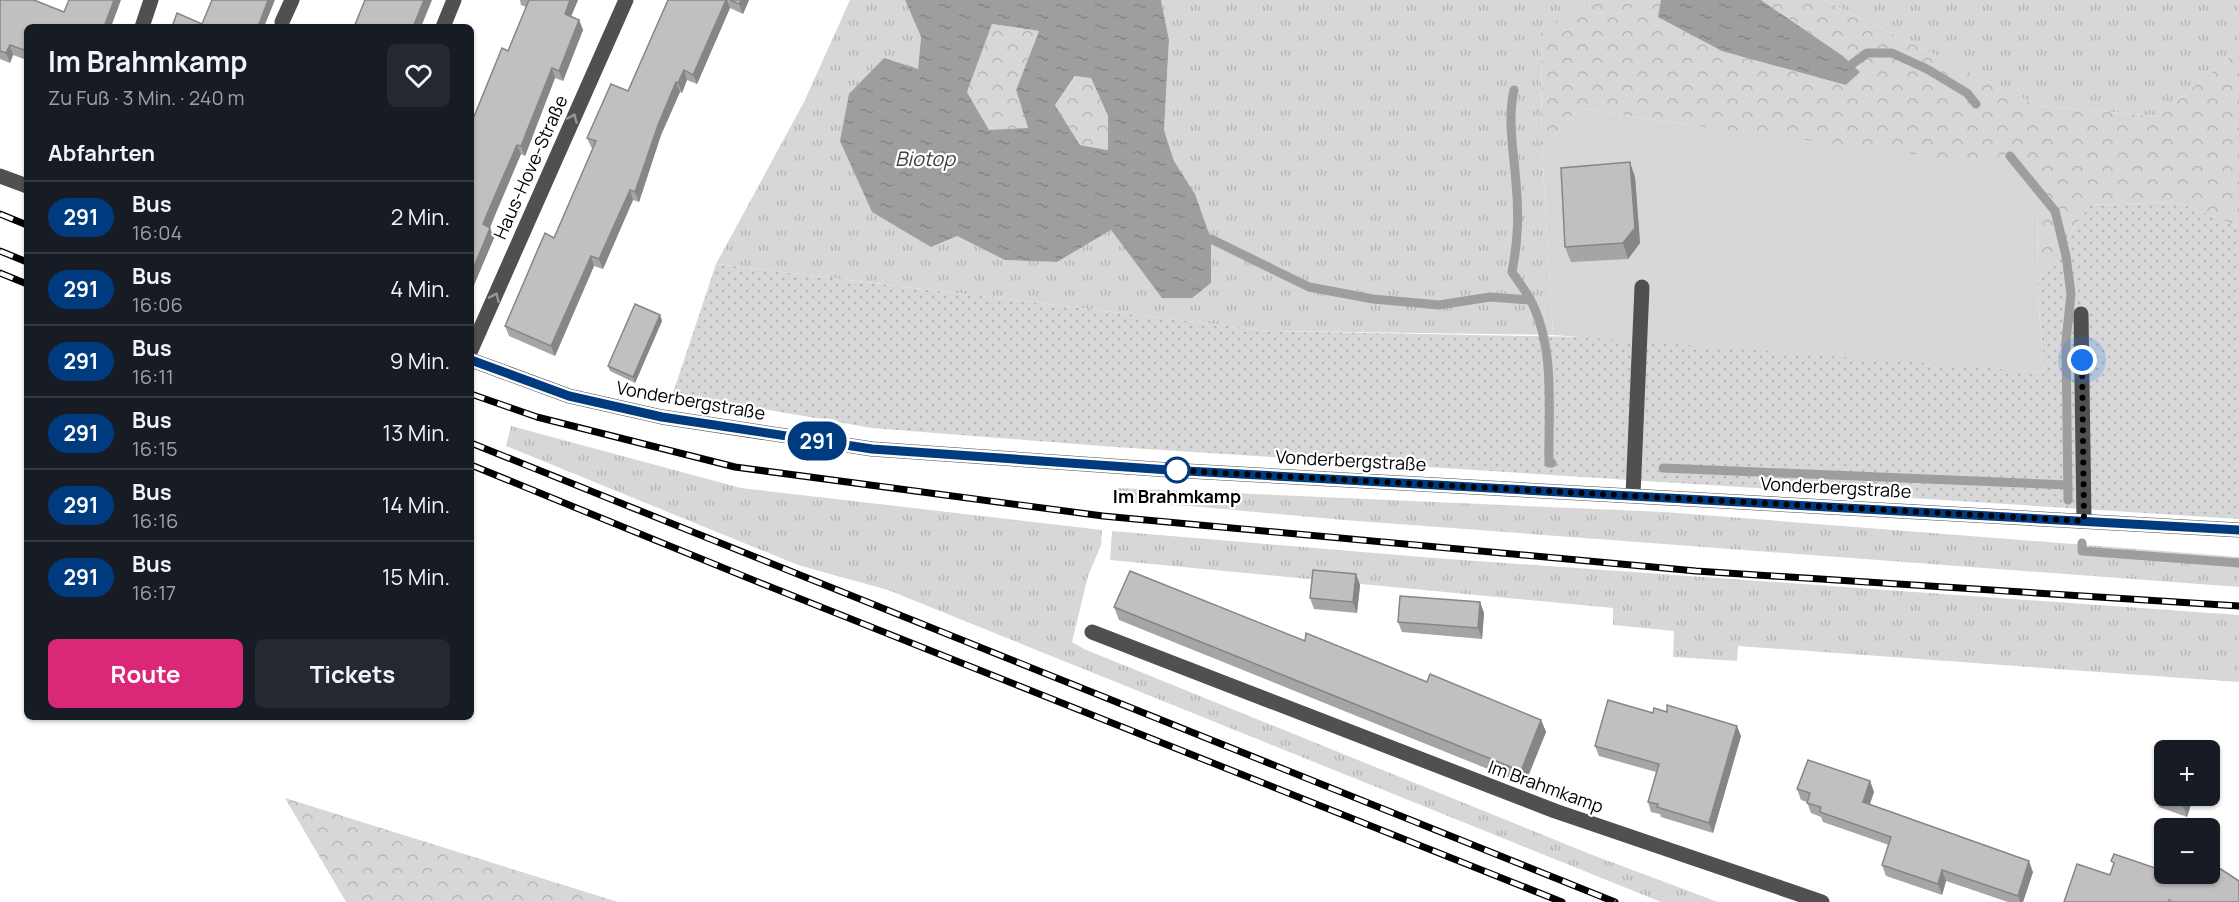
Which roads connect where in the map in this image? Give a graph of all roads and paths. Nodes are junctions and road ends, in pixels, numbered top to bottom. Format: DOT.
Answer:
graph roads {
  1 [pos="151,0"];
  2 [pos="292,0"];
  3 [pos="454,0"];
  4 [pos="626,0"];
  5 [pos="282,22"];
  6 [pos="143,24"];
  7 [pos="444,24"];
  8 [pos="0,176"];
  9 [pos="24,185"];
  10 [pos="1642,287"];
  11 [pos="2081,314"];
  12 [pos="474,343"];
  13 [pos="474,361"];
  14 [pos="1634,495"];
  15 [pos="2084,521"];
  16 [pos="2239,530"];
  17 [pos="1092,632"];
  18 [pos="1822,902"];
  1 -- 6 [label="street"];
  2 -- 5 [label="street"];
  3 -- 7 [label="street"];
  12 -- 4 [label="street, Haus-Hove-Straße, one-way"];
  8 -- 9 [label="street"];
  10 -- 14 [label="street"];
  11 -- 15 [label="street"];
  13 -- 14 [label="street, Vonderbergstraße"];
  14 -- 15 [label="street, Vonderbergstraße"];
  15 -- 16 [label="street, Vonderbergstraße"];
  17 -- 18 [label="street, Im Brahmkamp"];
}
